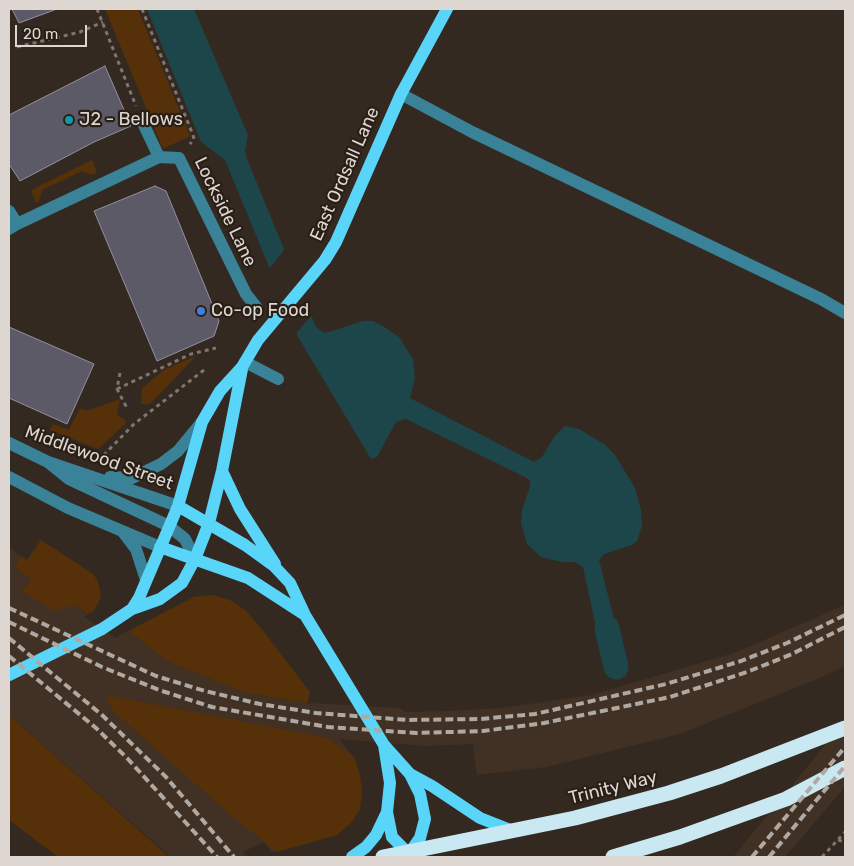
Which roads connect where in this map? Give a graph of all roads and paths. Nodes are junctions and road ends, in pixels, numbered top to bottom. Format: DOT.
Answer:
graph roads {
  1 [pos="97,9"];
  2 [pos="142,9"];
  3 [pos="447,9"];
  4 [pos="102,22"];
  5 [pos="17,47"];
  6 [pos="400,94"];
  7 [pos="142,121"];
  8 [pos="159,157"];
  9 [pos="179,158"];
  10 [pos="9,211"];
  11 [pos="13,226"];
  12 [pos="257,308"];
  13 [pos="845,313"];
  14 [pos="216,348"];
  15 [pos="244,365"];
  16 [pos="204,370"];
  17 [pos="120,374"];
  18 [pos="278,379"];
  19 [pos="117,388"];
  20 [pos="128,410"];
  21 [pos="202,422"];
  22 [pos="9,443"];
  23 [pos="98,461"];
  24 [pos="48,462"];
  25 [pos="222,471"];
  26 [pos="92,476"];
  27 [pos="9,477"];
  28 [pos="178,506"];
  29 [pos="209,523"];
  30 [pos="169,526"];
  31 [pos="122,532"];
  32 [pos="160,547"];
  33 [pos="194,559"];
  34 [pos="280,572"];
  35 [pos="146,580"];
  36 [pos="132,609"];
  37 [pos="304,615"];
  38 [pos="9,675"];
  39 [pos="845,728"];
  40 [pos="384,745"];
  41 [pos="845,768"];
  42 [pos="410,774"];
  43 [pos="387,812"];
  44 [pos="513,831"];
  45 [pos="845,832"];
  46 [pos="838,840"];
  47 [pos="845,842"];
  48 [pos="410,856"];
  49 [pos="352,857"];
  50 [pos="382,857"];
  51 [pos="613,857"];
  52 [pos="822,857"];
  1 -- 4 [label="path"];
  2 -- 9 [label="path"];
  3 -- 6 [label="main road, East Ordsall Lane"];
  4 -- 5 [label="path"];
  4 -- 7 [label="path"];
  6 -- 13 [label="street"];
  6 -- 15 [label="main road, East Ordsall Lane"];
  7 -- 8 [label="street"];
  8 -- 9 [label="street, Lockside Lane"];
  8 -- 11 [label="street"];
  9 -- 12 [label="street, Lockside Lane"];
  10 -- 11 [label="street"];
  14 -- 19 [label="path"];
  15 -- 18 [label="street"];
  15 -- 21 [label="main road, East Ordsall Lane"];
  15 -- 25 [label="main road, East Ordsall Lane"];
  16 -- 23 [label="path"];
  17 -- 19 [label="path"];
  19 -- 20 [label="path"];
  21 -- 26 [label="street"];
  21 -- 28 [label="main road, East Ordsall Lane"];
  22 -- 24 [label="street, Middlewood Street"];
  24 -- 26 [label="street, Middlewood Street"];
  24 -- 30 [label="street"];
  25 -- 29 [label="main road, East Ordsall Lane"];
  25 -- 34 [label="main road"];
  26 -- 28 [label="street, Middlewood Street"];
  27 -- 31 [label="street"];
  28 -- 29 [label="main road"];
  28 -- 30 [label="main road, East Ordsall Lane"];
  29 -- 33 [label="main road, East Ordsall Lane"];
  29 -- 34 [label="main road"];
  30 -- 32 [label="main road, East Ordsall Lane"];
  30 -- 33 [label="street"];
  31 -- 32 [label="street"];
  31 -- 35 [label="street"];
  32 -- 33 [label="main road"];
  32 -- 35 [label="main road, East Ordsall Lane"];
  33 -- 36 [label="main road, East Ordsall Lane"];
  33 -- 37 [label="main road"];
  34 -- 37 [label="main road"];
  35 -- 36 [label="main road, East Ordsall Lane"];
  36 -- 38 [label="main road, East Ordsall Lane"];
  37 -- 40 [label="main road"];
  39 -- 44 [label="highway, Trinity Way"];
  40 -- 42 [label="main road"];
  40 -- 43 [label="main road"];
  41 -- 51 [label="highway"];
  42 -- 44 [label="main road"];
  42 -- 48 [label="main road"];
  43 -- 48 [label="main road"];
  43 -- 49 [label="main road"];
  44 -- 48 [label="highway, Trinity Way"];
  45 -- 46 [label="path"];
  46 -- 47 [label="path"];
  46 -- 52 [label="path"];
  48 -- 50 [label="highway, Trinity Way"];
}
